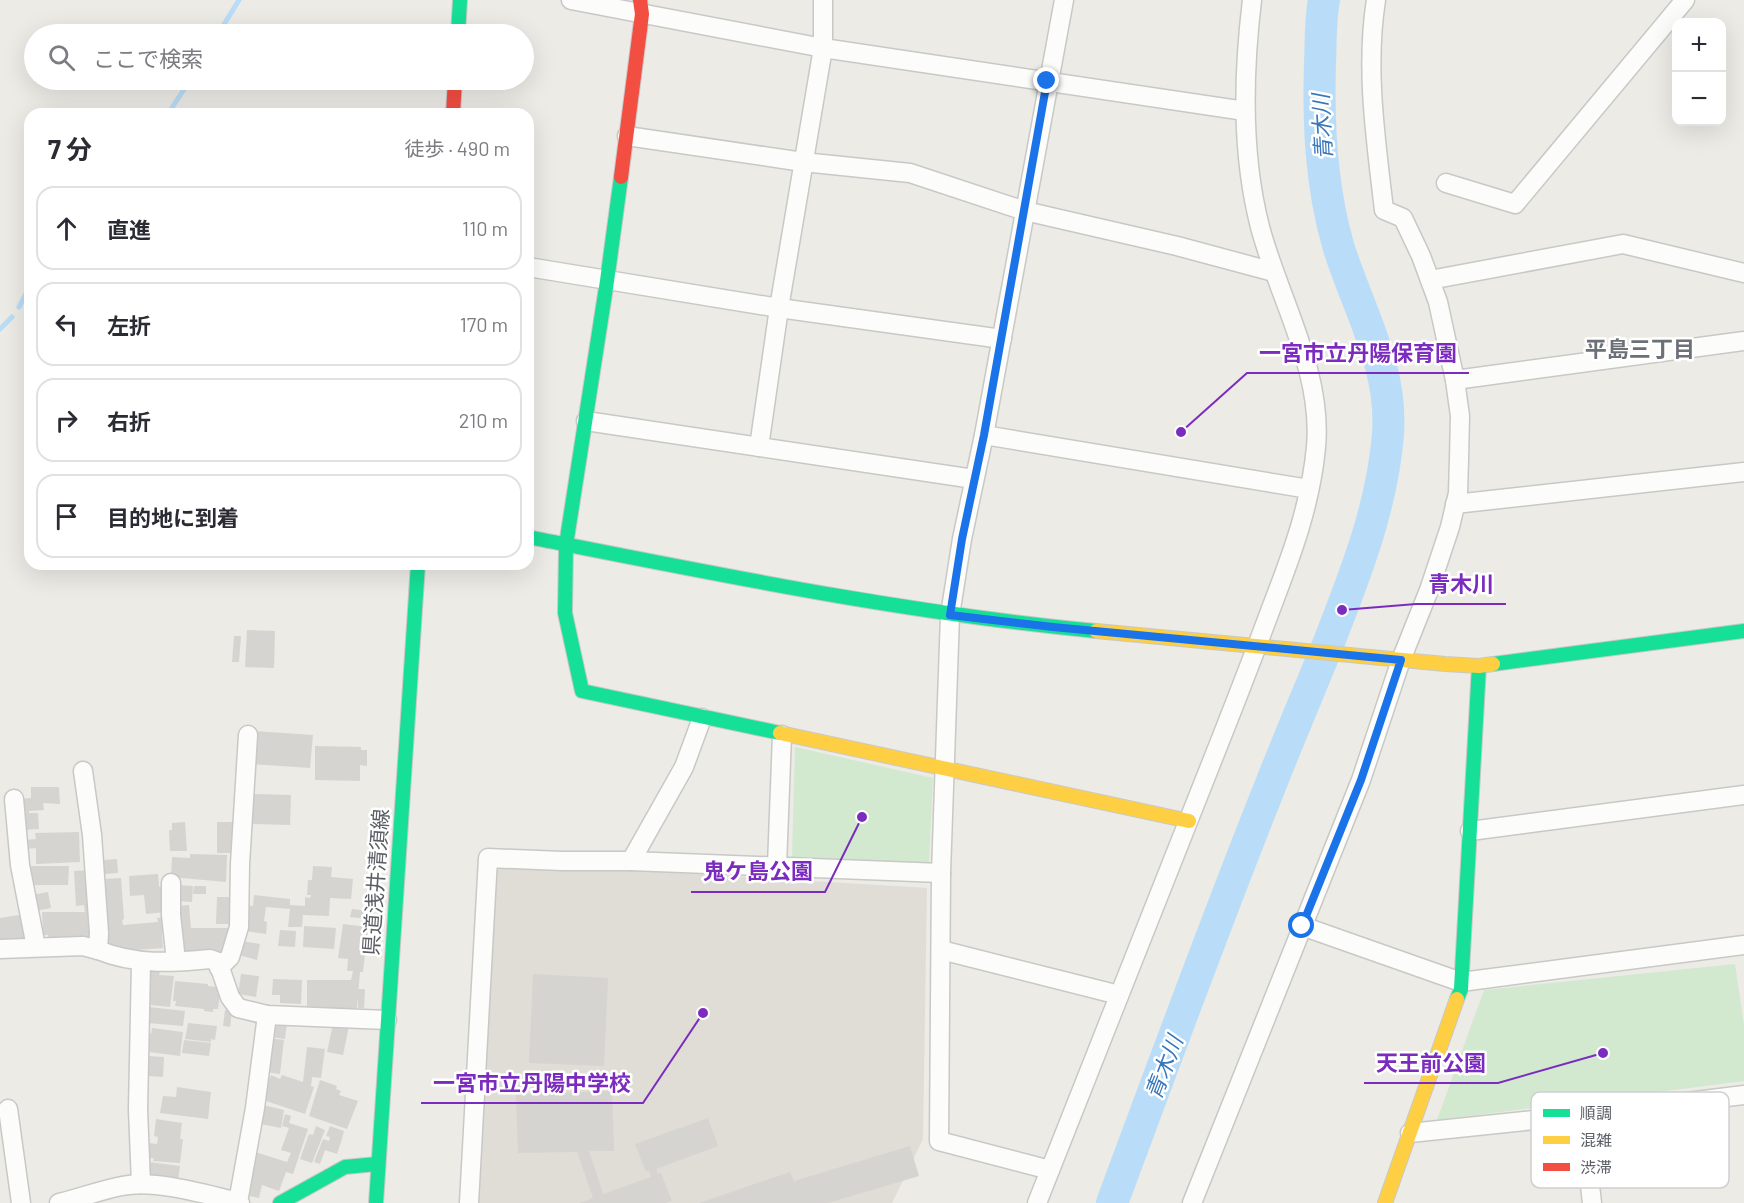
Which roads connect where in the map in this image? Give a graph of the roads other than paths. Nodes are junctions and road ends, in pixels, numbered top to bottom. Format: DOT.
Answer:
graph roads {
  1 [pos="460,0"];
  2 [pos="571,0"];
  3 [pos="823,0"];
  4 [pos="1064,0"];
  5 [pos="1252,0"];
  6 [pos="1376,0"];
  7 [pos="1685,0"];
  8 [pos="641,7"];
  9 [pos="459,24"];
  10 [pos="823,48"];
  11 [pos="1047,81"];
  12 [pos="454,90"];
  13 [pos="453,108"];
  14 [pos="1245,111"];
  15 [pos="627,136"];
  16 [pos="803,162"];
  17 [pos="1446,183"];
  18 [pos="1025,212"];
  19 [pos="534,268"];
  20 [pos="1274,272"];
  21 [pos="1744,273"];
  22 [pos="1430,280"];
  23 [pos="607,281"];
  24 [pos="779,308"];
  25 [pos="1002,339"];
  26 [pos="1744,341"];
  27 [pos="1455,380"];
  28 [pos="586,421"];
  29 [pos="984,435"];
  30 [pos="759,447"];
  31 [pos="1744,472"];
  32 [pos="974,479"];
  33 [pos="1309,489"];
  34 [pos="1455,504"];
  35 [pos="534,538"];
  36 [pos="566,545"];
  37 [pos="418,570"];
  38 [pos="950,615"];
  39 [pos="1744,631"];
  40 [pos="1257,646"];
  41 [pos="1394,659"];
  42 [pos="1479,666"];
  43 [pos="702,718"];
  44 [pos="248,735"];
  45 [pos="782,735"];
  46 [pos="944,769"];
  47 [pos="84,771"];
  48 [pos="1744,795"];
  49 [pos="14,799"];
  50 [pos="1189,821"];
  51 [pos="1470,831"];
  52 [pos="631,861"];
  53 [pos="777,866"];
  54 [pos="941,873"];
  55 [pos="171,883"];
  56 [pos="1302,926"];
  57 [pos="1744,945"];
  58 [pos="36,948"];
  59 [pos="0,949"];
  60 [pos="98,950"];
  61 [pos="941,950"];
  62 [pos="176,961"];
  63 [pos="141,963"];
  64 [pos="219,968"];
  65 [pos="1461,982"];
  66 [pos="1119,995"];
  67 [pos="267,1015"];
  68 [pos="387,1020"];
  69 [pos="1744,1095"];
  70 [pos="1729,1097"];
  71 [pos="8,1109"];
  72 [pos="1531,1120"];
  73 [pos="1410,1132"];
  74 [pos="377,1164"];
  75 [pos="1050,1170"];
  76 [pos="141,1184"];
  77 [pos="1590,1188"];
  78 [pos="215,1200"];
  79 [pos="282,1202"];
  80 [pos="21,1203"];
  81 [pos="59,1203"];
  82 [pos="239,1203"];
  83 [pos="376,1203"];
  84 [pos="469,1203"];
  85 [pos="1037,1203"];
  86 [pos="1192,1203"];
  87 [pos="1385,1203"];
  88 [pos="1592,1203"];
  1 -- 9 [label="street"];
  2 -- 8 [label="street"];
  3 -- 10 [label="street"];
  4 -- 11 [label="street"];
  5 -- 14 [label="street"];
  6 -- 22 [label="street"];
  7 -- 17 [label="street"];
  8 -- 10 [label="street"];
  8 -- 15 [label="street"];
  10 -- 11 [label="street"];
  10 -- 16 [label="street"];
  11 -- 14 [label="street"];
  11 -- 18 [label="street"];
  12 -- 13 [label="street"];
  14 -- 20 [label="street"];
  15 -- 16 [label="street"];
  15 -- 23 [label="street"];
  16 -- 18 [label="street"];
  16 -- 24 [label="street"];
  18 -- 20 [label="street"];
  18 -- 25 [label="street"];
  19 -- 23 [label="street"];
  20 -- 33 [label="street"];
  21 -- 22 [label="street"];
  22 -- 27 [label="street"];
  23 -- 24 [label="street"];
  23 -- 28 [label="street"];
  24 -- 25 [label="street"];
  24 -- 30 [label="street"];
  25 -- 29 [label="street"];
  26 -- 27 [label="street"];
  27 -- 34 [label="street"];
  28 -- 30 [label="street"];
  28 -- 36 [label="street"];
  29 -- 32 [label="street"];
  29 -- 33 [label="street"];
  30 -- 32 [label="street"];
  31 -- 34 [label="street"];
  32 -- 38 [label="street"];
  33 -- 40 [label="street"];
  34 -- 41 [label="street"];
  35 -- 36 [label="street"];
  36 -- 38 [label="street"];
  36 -- 43 [label="street"];
  37 -- 68 [label="street, 県道浅井清須線"];
  38 -- 40 [label="street"];
  38 -- 46 [label="street"];
  39 -- 42 [label="street"];
  40 -- 41 [label="street"];
  40 -- 50 [label="street"];
  41 -- 42 [label="street"];
  41 -- 56 [label="street"];
  42 -- 51 [label="street"];
  43 -- 45 [label="street"];
  43 -- 52 [label="street"];
  44 -- 64 [label="street"];
  45 -- 46 [label="street"];
  45 -- 53 [label="street"];
  46 -- 50 [label="street"];
  46 -- 54 [label="street"];
  47 -- 60 [label="street"];
  48 -- 51 [label="street"];
  49 -- 58 [label="street"];
  50 -- 66 [label="street"];
  51 -- 65 [label="street"];
  52 -- 53 [label="street"];
  52 -- 84 [label="street"];
  53 -- 54 [label="street"];
  54 -- 61 [label="street"];
  55 -- 62 [label="street"];
  56 -- 65 [label="street"];
  56 -- 86 [label="street"];
  57 -- 65 [label="street"];
  58 -- 59 [label="street"];
  58 -- 60 [label="street"];
  60 -- 63 [label="street"];
  61 -- 66 [label="street"];
  61 -- 75 [label="street"];
  62 -- 63 [label="street"];
  62 -- 64 [label="street"];
  63 -- 76 [label="street"];
  64 -- 67 [label="street"];
  65 -- 73 [label="street"];
  66 -- 75 [label="street"];
  67 -- 68 [label="street"];
  67 -- 82 [label="street"];
  68 -- 74 [label="street, 県道浅井清須線"];
  69 -- 70 [label="street"];
  71 -- 80 [label="street"];
  72 -- 73 [label="street"];
  73 -- 87 [label="street"];
  74 -- 79 [label="street"];
  74 -- 83 [label="street, 県道浅井清須線"];
  75 -- 85 [label="street"];
  76 -- 78 [label="street"];
  76 -- 81 [label="street"];
  77 -- 88 [label="street"];
  78 -- 82 [label="street"];
}
